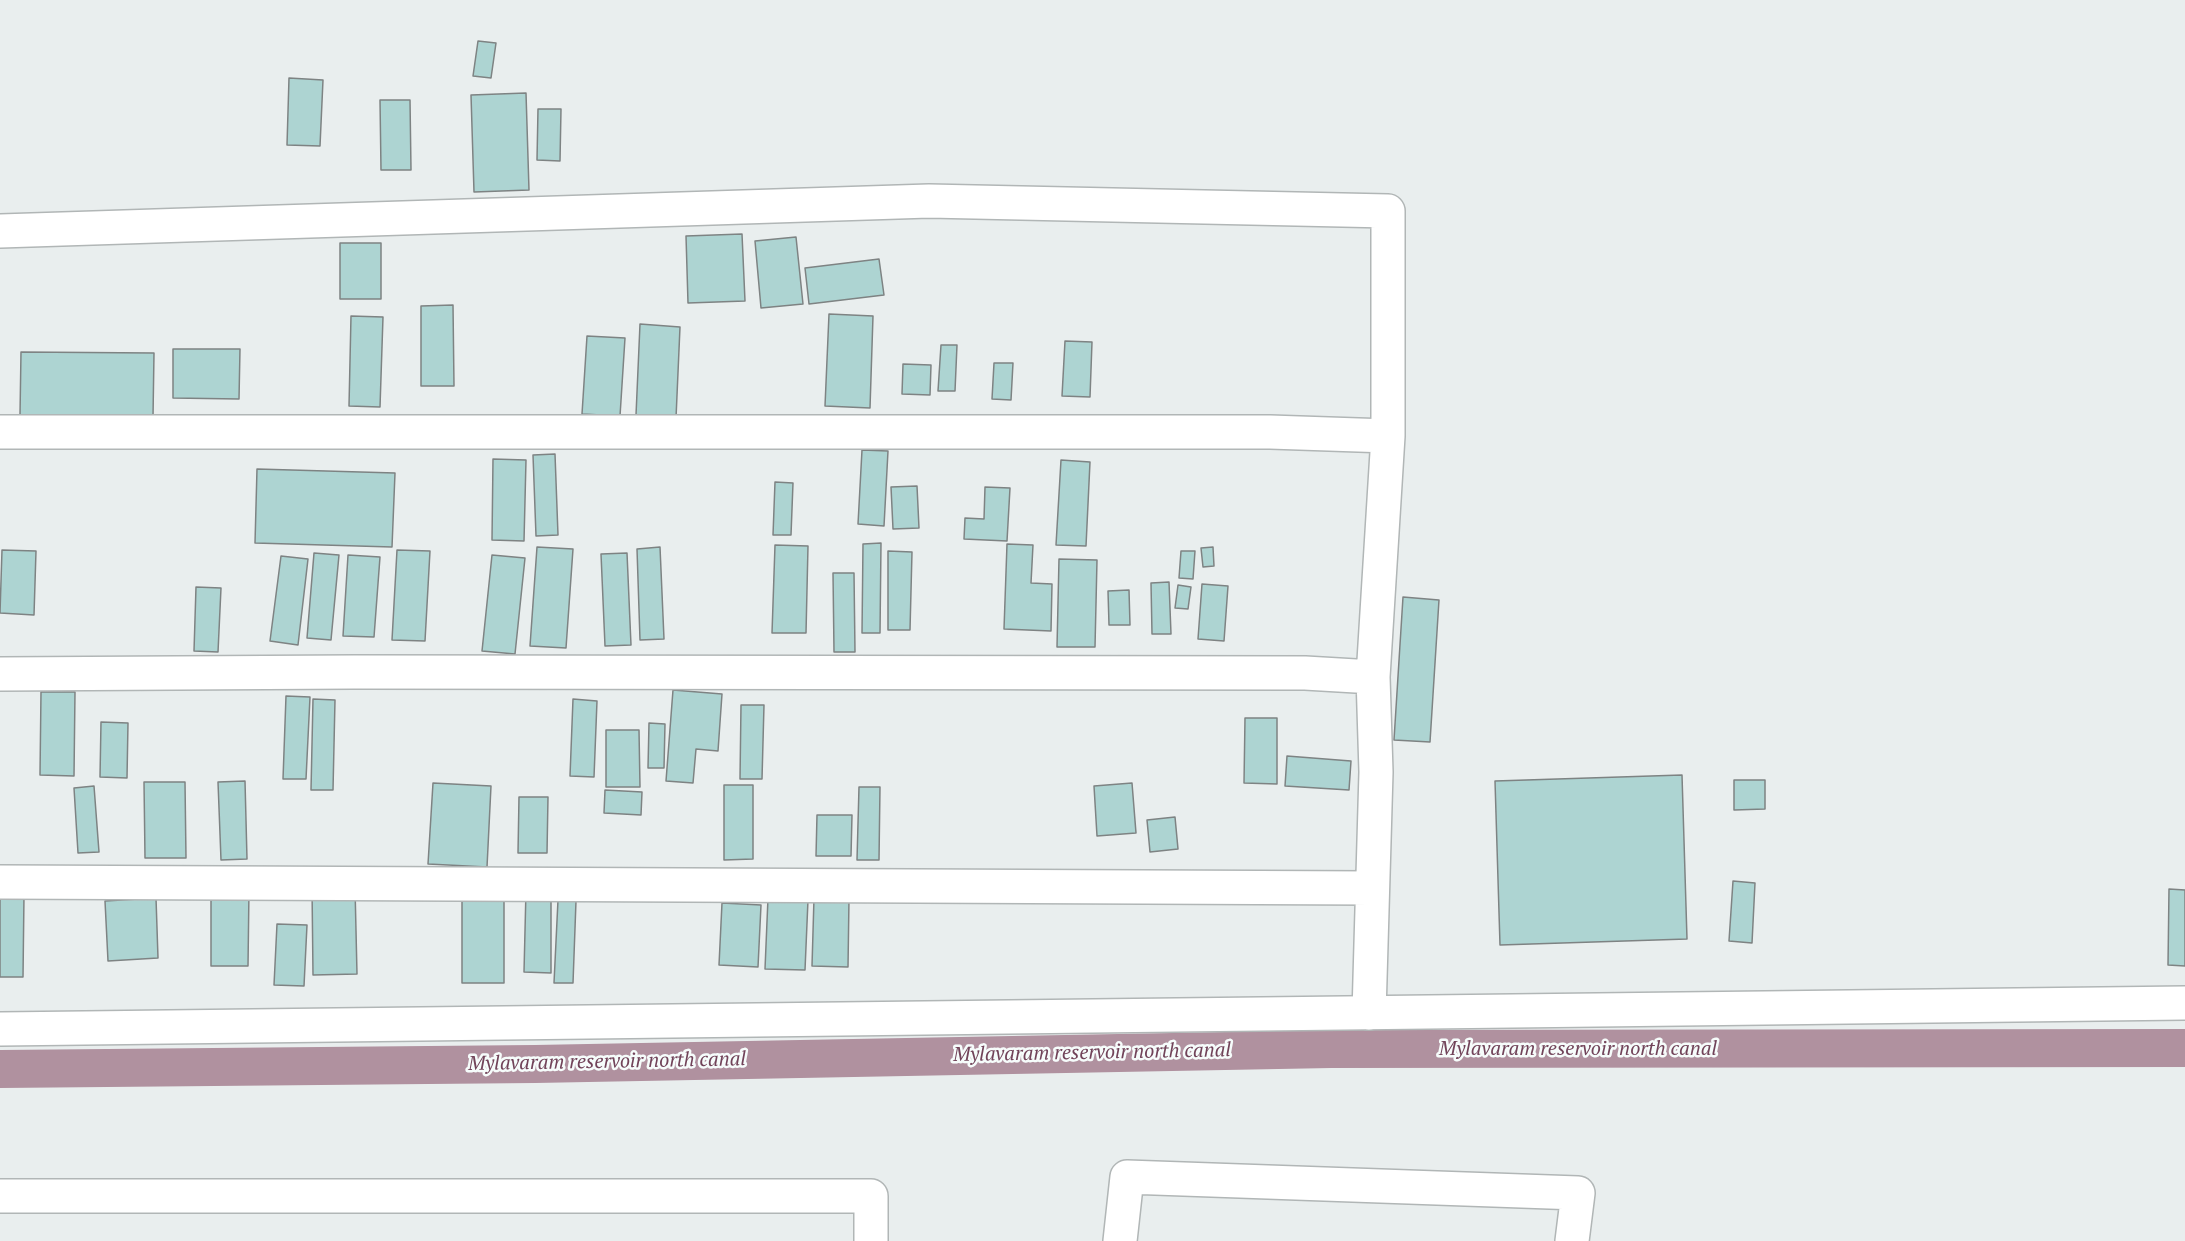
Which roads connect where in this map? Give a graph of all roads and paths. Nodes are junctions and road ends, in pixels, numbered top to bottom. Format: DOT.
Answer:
graph roads {
  1 [pos="0,231"];
  2 [pos="0,432"];
  3 [pos="1388,436"];
  4 [pos="0,674"];
  5 [pos="1373,677"];
  6 [pos="0,882"];
  7 [pos="1372,888"];
  8 [pos="2185,1003"];
  9 [pos="1369,1012"];
  10 [pos="0,1029"];
  11 [pos="0,1196"];
  12 [pos="871,1241"];
  13 [pos="1120,1241"];
  14 [pos="1572,1241"];
  1 -- 3 [label="street"];
  2 -- 3 [label="street"];
  3 -- 5 [label="street"];
  4 -- 5 [label="street"];
  5 -- 7 [label="street"];
  6 -- 7 [label="street"];
  7 -- 9 [label="street"];
  8 -- 9 [label="street"];
  9 -- 10 [label="street"];
  11 -- 12 [label="street"];
  13 -- 14 [label="street"];
}
